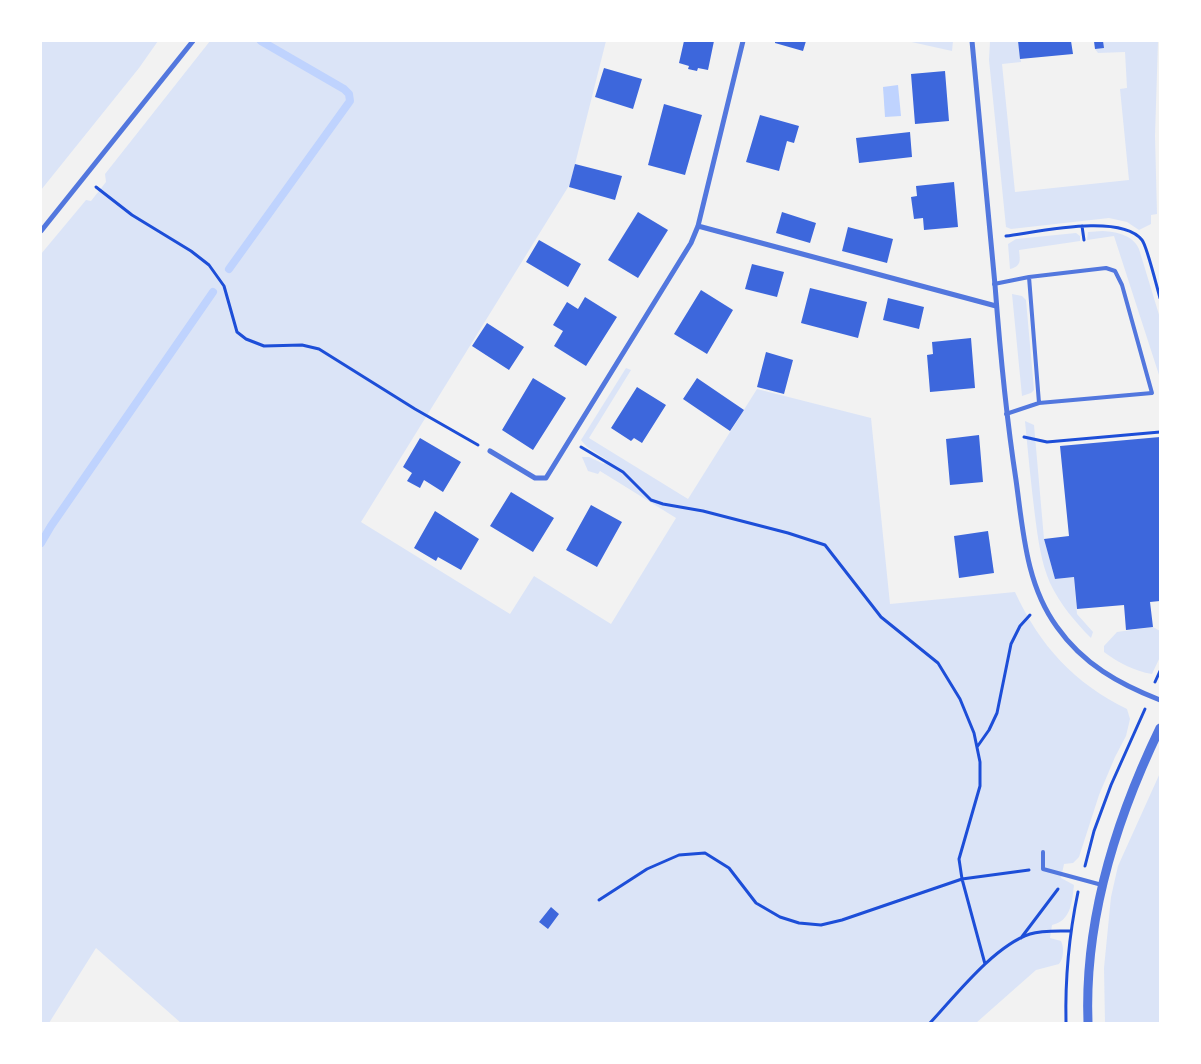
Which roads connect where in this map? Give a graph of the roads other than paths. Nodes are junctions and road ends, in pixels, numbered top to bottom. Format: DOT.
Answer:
graph roads {
  1 [pos="193,41"];
  2 [pos="743,41"];
  3 [pos="972,41"];
  4 [pos="698,226"];
  5 [pos="41,231"];
  6 [pos="1029,277"];
  7 [pos="994,284"];
  8 [pos="996,306"];
  9 [pos="1039,404"];
  10 [pos="1006,414"];
  11 [pos="490,452"];
  12 [pos="1160,700"];
  13 [pos="1160,728"];
  14 [pos="1157,740"];
  15 [pos="1043,852"];
  16 [pos="1102,885"];
  17 [pos="1088,1023"];
  1 -- 5 [label="street"];
  2 -- 4 [label="street"];
  3 -- 7 [label="street"];
  4 -- 8 [label="street"];
  4 -- 11 [label="street"];
  6 -- 7 [label="lane"];
  6 -- 9 [label="lane"];
  6 -- 9 [label="lane"];
  7 -- 8 [label="street"];
  8 -- 10 [label="street"];
  9 -- 10 [label="lane"];
  10 -- 12 [label="street"];
  13 -- 14 [label="street"];
  14 -- 16 [label="street"];
  15 -- 16 [label="lane"];
  16 -- 17 [label="street"];
}
